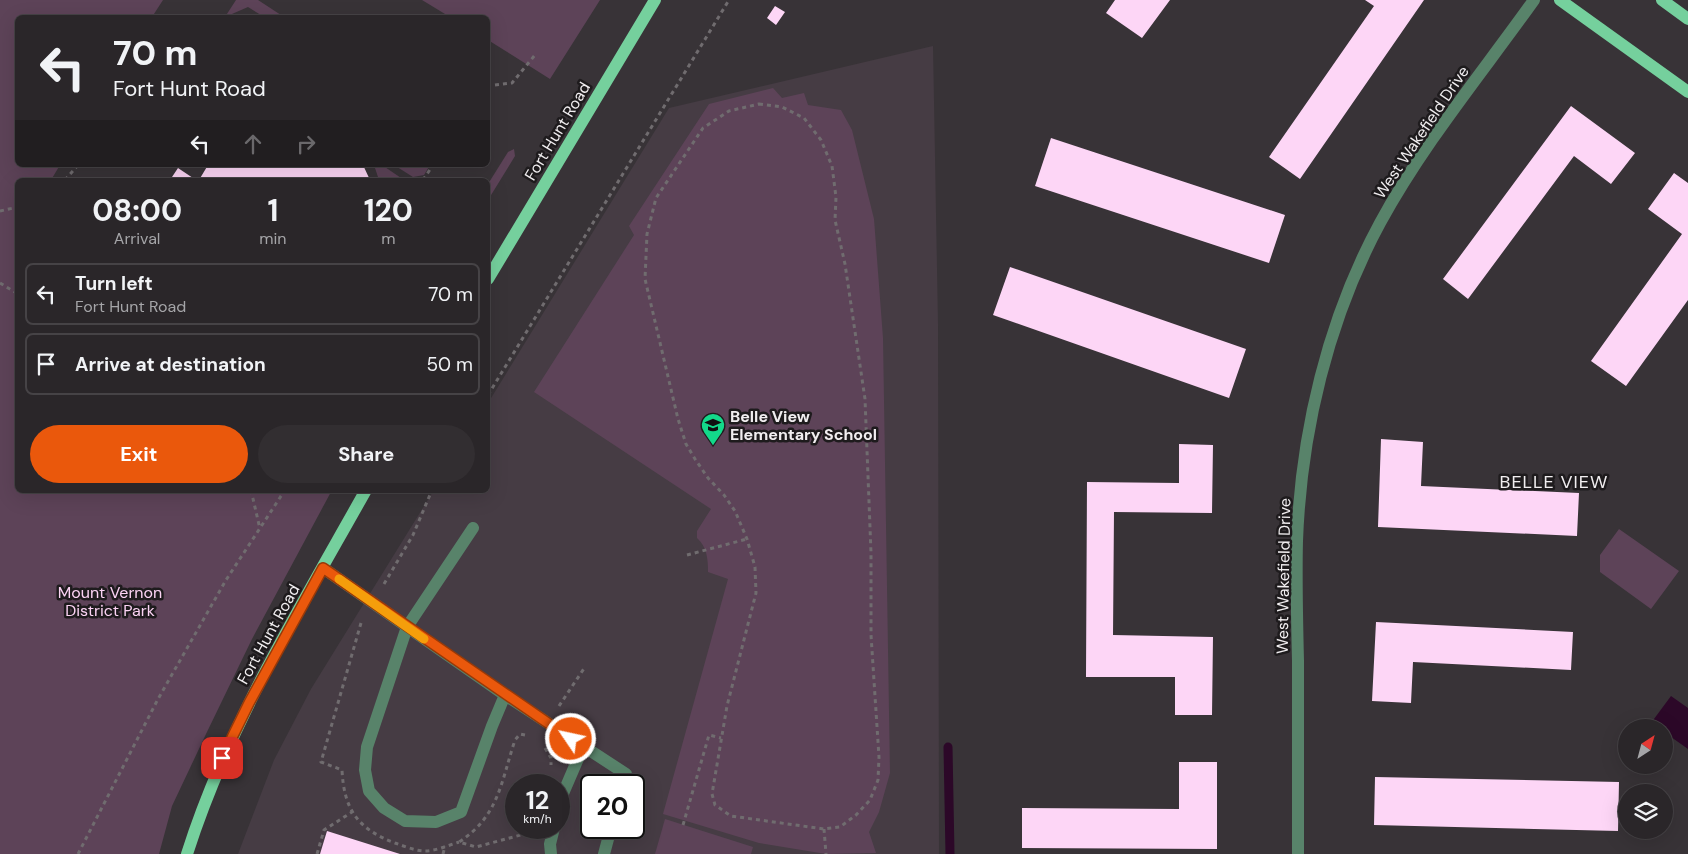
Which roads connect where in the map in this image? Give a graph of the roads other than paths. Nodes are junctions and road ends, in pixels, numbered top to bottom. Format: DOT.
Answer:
graph roads {
  1 [pos="655,0"];
  2 [pos="1534,0"];
  3 [pos="1560,0"];
  4 [pos="1662,0"];
  5 [pos="1688,19"];
  6 [pos="1688,92"];
  7 [pos="490,276"];
  8 [pos="364,493"];
  9 [pos="473,528"];
  10 [pos="323,568"];
  11 [pos="407,627"];
  12 [pos="506,695"];
  13 [pos="583,748"];
  14 [pos="618,774"];
  15 [pos="570,778"];
  16 [pos="551,839"];
  17 [pos="608,839"];
  18 [pos="187,854"];
  19 [pos="552,854"];
  20 [pos="604,854"];
  21 [pos="1298,854"];
  1 -- 7 [label="main road, Fort Hunt Road"];
  2 -- 21 [label="street, West Wakefield Drive"];
  3 -- 6 [label="main road"];
  4 -- 5 [label="main road"];
  8 -- 10 [label="main road, Fort Hunt Road"];
  9 -- 11 [label="street"];
  10 -- 11 [label="street"];
  10 -- 18 [label="main road, Fort Hunt Road"];
  11 -- 12 [label="street"];
  11 -- 12 [label="street"];
  12 -- 13 [label="street"];
  13 -- 14 [label="street"];
  13 -- 15 [label="street"];
  16 -- 19 [label="street"];
  17 -- 20 [label="street"];
}
